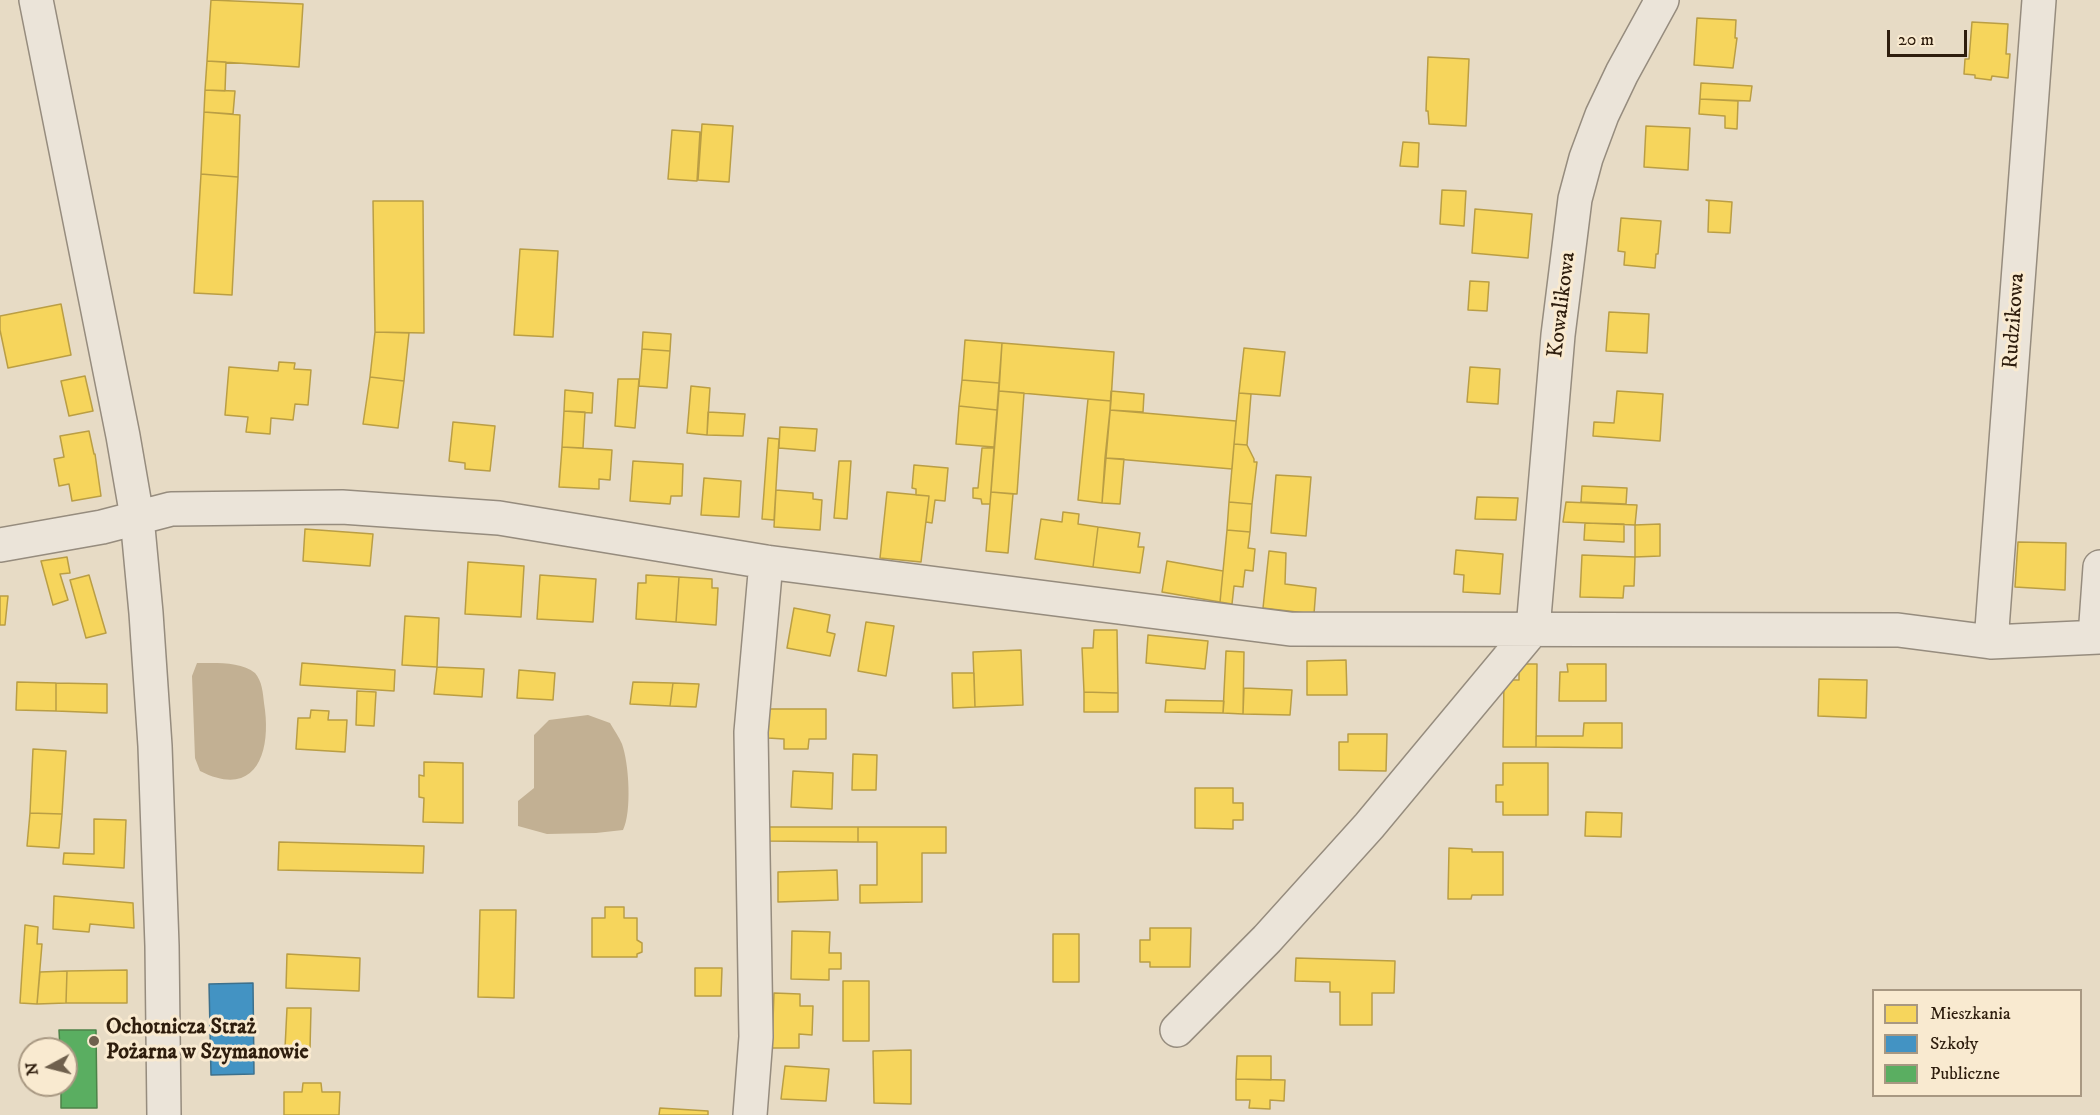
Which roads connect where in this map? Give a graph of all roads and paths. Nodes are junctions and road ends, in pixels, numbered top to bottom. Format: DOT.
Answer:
graph roads {
  1 [pos="36,0"];
  2 [pos="1662,0"];
  3 [pos="2039,0"];
  4 [pos="137,517"];
  5 [pos="0,546"];
  6 [pos="766,562"];
  7 [pos="2100,567"];
  8 [pos="1533,629"];
  9 [pos="2098,637"];
  10 [pos="1991,642"];
  11 [pos="1177,1029"];
  12 [pos="164,1115"];
  13 [pos="750,1115"];
  1 -- 4 [label="street"];
  2 -- 8 [label="street, Kowalikowa"];
  3 -- 10 [label="street, Rudzikowa"];
  4 -- 5 [label="street"];
  4 -- 6 [label="street"];
  4 -- 12 [label="street"];
  6 -- 8 [label="street"];
  6 -- 13 [label="street"];
  7 -- 9 [label="street"];
  8 -- 10 [label="street"];
  8 -- 11 [label="street"];
  9 -- 10 [label="street"];
}
